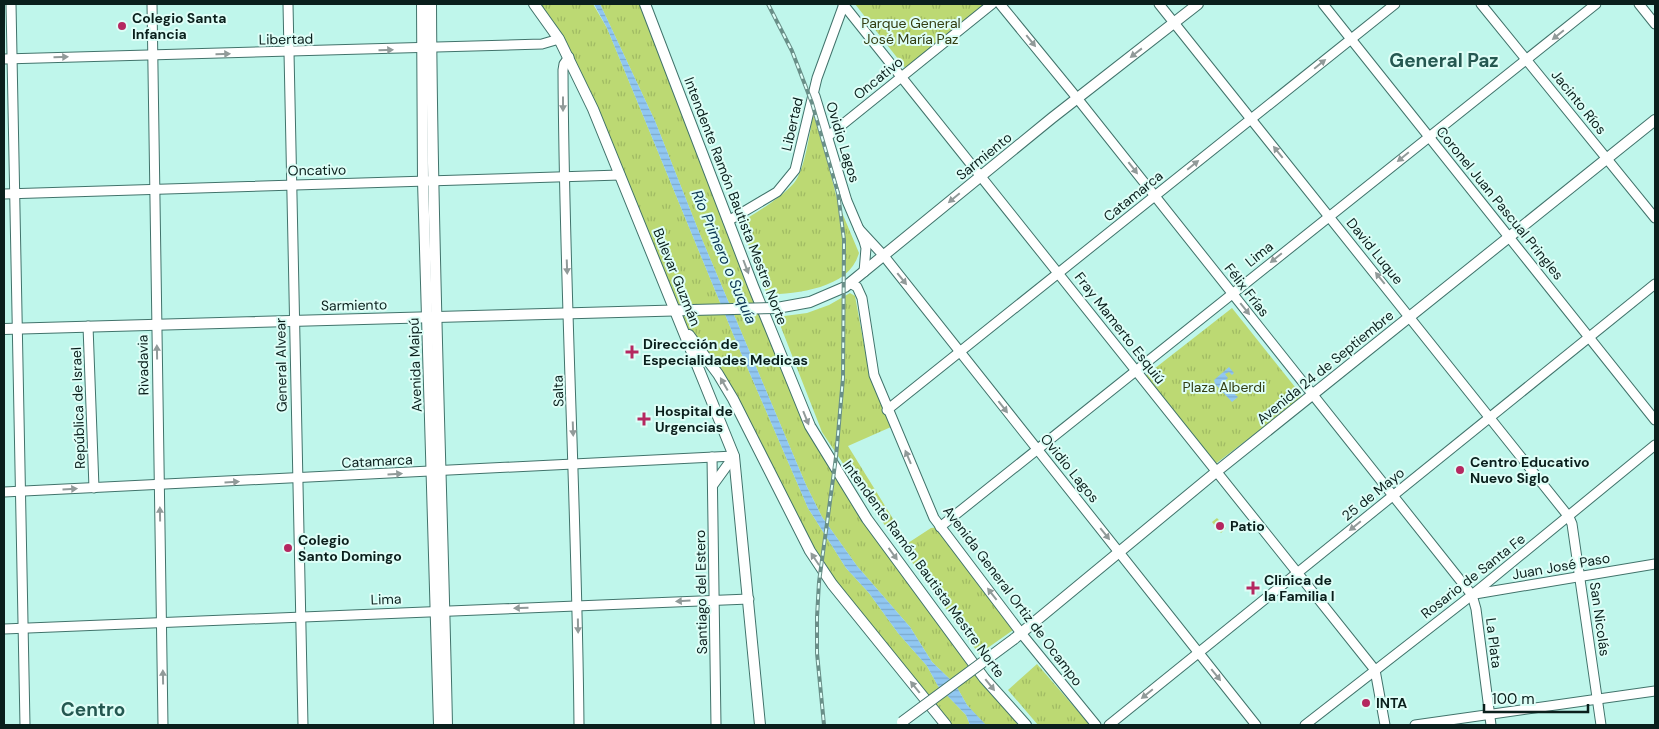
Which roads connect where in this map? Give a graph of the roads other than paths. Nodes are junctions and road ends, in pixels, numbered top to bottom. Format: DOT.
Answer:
graph roads {
  1 [pos="11,4"];
  2 [pos="152,4"];
  3 [pos="288,4"];
  4 [pos="422,4"];
  5 [pos="431,4"];
  6 [pos="534,4"];
  7 [pos="645,4"];
  8 [pos="843,4"];
  9 [pos="992,4"];
  10 [pos="1000,4"];
  11 [pos="1159,4"];
  12 [pos="1198,4"];
  13 [pos="1323,4"];
  14 [pos="1395,4"];
  15 [pos="1481,4"];
  16 [pos="1596,4"];
  17 [pos="1639,4"];
  18 [pos="1174,23"];
  19 [pos="1655,24"];
  20 [pos="559,39"];
  21 [pos="1351,39"];
  22 [pos="427,48"];
  23 [pos="289,53"];
  24 [pos="152,55"];
  25 [pos="569,58"];
  26 [pos="8,59"];
  27 [pos="1527,60"];
  28 [pos="902,77"];
  29 [pos="814,90"];
  30 [pos="1078,98"];
  31 [pos="1251,119"];
  32 [pos="1655,120"];
  33 [pos="1429,136"];
  34 [pos="827,137"];
  35 [pos="1607,158"];
  36 [pos="620,175"];
  37 [pos="981,175"];
  38 [pos="564,176"];
  39 [pos="428,181"];
  40 [pos="290,185"];
  41 [pos="154,189"];
  42 [pos="4,194"];
  43 [pos="15,194"];
  44 [pos="1155,196"];
  45 [pos="1329,216"];
  46 [pos="1655,218"];
  47 [pos="728,221"];
  48 [pos="859,229"];
  49 [pos="1509,237"];
  50 [pos="884,256"];
  51 [pos="864,272"];
  52 [pos="1058,273"];
  53 [pos="850,283"];
  54 [pos="1655,284"];
  55 [pos="1232,294"];
  56 [pos="676,311"];
  57 [pos="569,312"];
  58 [pos="1410,316"];
  59 [pos="433,317"];
  60 [pos="294,320"];
  61 [pos="680,322"];
  62 [pos="156,324"];
  63 [pos="88,326"];
  64 [pos="18,328"];
  65 [pos="4,329"];
  66 [pos="1589,338"];
  67 [pos="960,352"];
  68 [pos="1136,370"];
  69 [pos="1313,394"];
  70 [pos="888,410"];
  71 [pos="1490,417"];
  72 [pos="1655,420"];
  73 [pos="1655,446"];
  74 [pos="1037,449"];
  75 [pos="734,456"];
  76 [pos="712,457"];
  77 [pos="574,464"];
  78 [pos="436,472"];
  79 [pos="1216,472"];
  80 [pos="297,479"];
  81 [pos="159,485"];
  82 [pos="713,485"];
  83 [pos="94,488"];
  84 [pos="4,492"];
  85 [pos="21,492"];
  86 [pos="1393,496"];
  87 [pos="1569,517"];
  88 [pos="940,527"];
  89 [pos="1119,552"];
  90 [pos="1655,564"];
  91 [pos="1297,573"];
  92 [pos="1579,576"];
  93 [pos="1472,595"];
  94 [pos="749,598"];
  95 [pos="716,599"];
  96 [pos="578,605"];
  97 [pos="440,611"];
  98 [pos="301,617"];
  99 [pos="162,622"];
  100 [pos="24,628"];
  101 [pos="4,629"];
  102 [pos="1021,637"];
  103 [pos="1199,653"];
  104 [pos="1375,670"];
  105 [pos="1655,691"];
  106 [pos="1598,700"];
  107 [pos="1489,714"];
  108 [pos="901,724"];
  109 [pos="25,725"];
  110 [pos="164,725"];
  111 [pos="304,725"];
  112 [pos="439,725"];
  113 [pos="447,725"];
  114 [pos="579,725"];
  115 [pos="716,725"];
  116 [pos="760,725"];
  117 [pos="946,725"];
  118 [pos="1026,725"];
  119 [pos="1096,725"];
  120 [pos="1109,725"];
  121 [pos="1256,725"];
  122 [pos="1305,725"];
  123 [pos="1385,725"];
  124 [pos="1415,725"];
  125 [pos="1491,725"];
  126 [pos="1601,725"];
  1 -- 26 [label="street"];
  2 -- 24 [label="street, Rivadavia"];
  3 -- 23 [label="street, General Alvear"];
  4 -- 22 [label="main road, Avenida Maipú"];
  5 -- 22 [label="main road, Avenida Maipú"];
  6 -- 20 [label="main road, Bulevar Guzmán"];
  7 -- 47 [label="main road, Intendente Ramón Bautista Mestre Norte"];
  8 -- 28 [label="street, Fray Mamerto Esquiú"];
  8 -- 29 [label="street, Libertad"];
  9 -- 28 [label="street, Oncativo"];
  10 -- 30 [label="street, Félix Frías, one-way"];
  11 -- 18 [label="street, David Luque"];
  12 -- 18 [label="main road, Sarmiento"];
  13 -- 21 [label="street, Coronel Juan Pascual Pringles"];
  14 -- 21 [label="street, Catamarca"];
  15 -- 27 [label="street, Jacinto Ríos"];
  16 -- 27 [label="street, Lima, one-way"];
  17 -- 19 [label="street"];
  18 -- 30 [label="main road, Sarmiento, one-way"];
  18 -- 31 [label="street, David Luque"];
  20 -- 22 [label="street, Libertad"];
  20 -- 25 [label="main road, Bulevar Guzmán"];
  31 -- 21 [label="street, Catamarca, one-way"];
  21 -- 33 [label="street, Coronel Juan Pascual Pringles"];
  23 -- 22 [label="street, Libertad, one-way"];
  22 -- 39 [label="main road, Avenida Maipú"];
  24 -- 23 [label="street, Libertad, one-way"];
  23 -- 40 [label="street, General Alvear"];
  26 -- 24 [label="street, Libertad, one-way"];
  24 -- 41 [label="street, Rivadavia"];
  25 -- 36 [label="main road, Bulevar Guzmán"];
  25 -- 38 [label="street, Salta, one-way"];
  26 -- 43 [label="street"];
  27 -- 33 [label="street, Lima"];
  27 -- 35 [label="street, Jacinto Ríos"];
  28 -- 34 [label="street, Oncativo"];
  28 -- 37 [label="street, Fray Mamerto Esquiú"];
  29 -- 34 [label="street, Ovidio Lagos"];
  29 -- 47 [label="street, Libertad"];
  30 -- 37 [label="main road, Sarmiento"];
  30 -- 44 [label="street, Félix Frías, one-way"];
  44 -- 31 [label="street, Catamarca, one-way"];
  45 -- 31 [label="street, David Luque, one-way"];
  32 -- 35 [label="main road, Avenida 24 de Septiembre"];
  33 -- 45 [label="street, Lima, one-way"];
  33 -- 49 [label="street, Coronel Juan Pascual Pringles"];
  34 -- 48 [label="street, Ovidio Lagos"];
  35 -- 46 [label="street, Jacinto Ríos"];
  35 -- 49 [label="main road, Avenida 24 de Septiembre"];
  36 -- 38 [label="street, Oncativo"];
  36 -- 56 [label="main road, Bulevar Guzmán"];
  37 -- 50 [label="main road, Sarmiento, one-way"];
  37 -- 52 [label="street, Fray Mamerto Esquiú"];
  38 -- 39 [label="street, Oncativo"];
  38 -- 57 [label="street, Salta, one-way"];
  39 -- 40 [label="street, Oncativo"];
  39 -- 59 [label="main road, Avenida Maipú"];
  40 -- 41 [label="street, Oncativo"];
  40 -- 60 [label="street, General Alvear"];
  41 -- 43 [label="street, Oncativo"];
  41 -- 62 [label="street, Rivadavia"];
  42 -- 43 [label="street, Oncativo"];
  43 -- 64 [label="street"];
  44 -- 52 [label="street, Catamarca"];
  44 -- 55 [label="street, Félix Frías"];
  45 -- 55 [label="street, Lima, one-way"];
  58 -- 45 [label="street, David Luque, one-way"];
  47 -- 118 [label="main road, Intendente Ramón Bautista Mestre Norte, one-way"];
  48 -- 50 [label="street, Ovidio Lagos"];
  48 -- 51 [label="street, Ovidio Lagos"];
  49 -- 58 [label="main road, Avenida 24 de Septiembre"];
  49 -- 66 [label="street, Coronel Juan Pascual Pringles"];
  50 -- 51 [label="main road, Sarmiento"];
  50 -- 67 [label="street, Ovidio Lagos, one-way"];
  51 -- 53 [label="main road, Sarmiento"];
  52 -- 67 [label="street, Catamarca"];
  52 -- 68 [label="street, Fray Mamerto Esquiú"];
  53 -- 56 [label="main road, Sarmiento, bridge"];
  53 -- 70 [label="street, Avenida General Ortiz de Ocampo"];
  54 -- 66 [label="street, 25 de Mayo"];
  55 -- 68 [label="street, Lima"];
  55 -- 69 [label="street, Félix Frías, one-way"];
  56 -- 57 [label="main road, Sarmiento"];
  56 -- 61 [label="main road, Bulevar Guzmán"];
  57 -- 59 [label="main road, Sarmiento"];
  57 -- 77 [label="street, Salta, one-way"];
  58 -- 69 [label="main road, Avenida 24 de Septiembre"];
  58 -- 71 [label="street, David Luque"];
  59 -- 60 [label="main road, Sarmiento"];
  59 -- 78 [label="main road, Avenida Maipú"];
  60 -- 62 [label="main road, Sarmiento"];
  60 -- 80 [label="street, General Alvear"];
  61 -- 75 [label="main road, Bulevar Guzmán"];
  117 -- 61 [label="main road, one-way"];
  62 -- 63 [label="main road, Sarmiento"];
  81 -- 62 [label="street, Rivadavia, one-way"];
  63 -- 64 [label="main road, Sarmiento"];
  63 -- 83 [label="street, República de Israel"];
  64 -- 65 [label="main road, Sarmiento"];
  64 -- 85 [label="street"];
  66 -- 71 [label="street, 25 de Mayo"];
  66 -- 72 [label="street, Coronel Juan Pascual Pringles"];
  67 -- 70 [label="street, Catamarca"];
  67 -- 74 [label="street, Ovidio Lagos, one-way"];
  68 -- 74 [label="street, Lima"];
  68 -- 79 [label="street, Fray Mamerto Esquiú"];
  69 -- 79 [label="main road, Avenida 24 de Septiembre"];
  69 -- 86 [label="street, Félix Frías"];
  88 -- 70 [label="street, Avenida General Ortiz de Ocampo, one-way"];
  71 -- 86 [label="street, 25 de Mayo"];
  71 -- 87 [label="street, David Luque"];
  73 -- 87 [label="street, Rosario de Santa Fe"];
  74 -- 88 [label="street, Lima"];
  74 -- 89 [label="street, Ovidio Lagos, one-way"];
  75 -- 76 [label="street, Catamarca"];
  75 -- 82 [label="street"];
  75 -- 94 [label="main road, Bulevar Guzmán"];
  76 -- 77 [label="street, Catamarca"];
  76 -- 82 [label="street, Santiago del Estero"];
  77 -- 78 [label="street, Catamarca"];
  77 -- 96 [label="street, Salta"];
  80 -- 78 [label="street, Catamarca, one-way"];
  78 -- 97 [label="main road, Avenida Maipú"];
  79 -- 89 [label="main road, Avenida 24 de Septiembre"];
  79 -- 91 [label="street, Fray Mamerto Esquiú"];
  81 -- 80 [label="street, Catamarca, one-way"];
  80 -- 98 [label="street, General Alvear"];
  81 -- 83 [label="street, Catamarca"];
  99 -- 81 [label="street, Rivadavia, one-way"];
  82 -- 95 [label="street, Santiago del Estero"];
  85 -- 83 [label="street, Catamarca, one-way"];
  84 -- 85 [label="street, Catamarca"];
  85 -- 100 [label="street"];
  86 -- 91 [label="street, 25 de Mayo, one-way"];
  86 -- 93 [label="street, Félix Frías"];
  87 -- 92 [label="street, San Nicolás"];
  87 -- 93 [label="street, Rosario de Santa Fe"];
  102 -- 88 [label="street, Avenida General Ortiz de Ocampo, one-way"];
  89 -- 102 [label="main road, Avenida 24 de Septiembre"];
  89 -- 103 [label="street, Ovidio Lagos"];
  90 -- 92 [label="street, Juan José Paso"];
  91 -- 103 [label="street, 25 de Mayo"];
  91 -- 104 [label="street, Fray Mamerto Esquiú"];
  92 -- 93 [label="street, Juan José Paso"];
  92 -- 106 [label="street, San Nicolás"];
  93 -- 104 [label="street, Rosario de Santa Fe"];
  93 -- 107 [label="street, La Plata"];
  94 -- 95 [label="street, Lima"];
  94 -- 116 [label="main road, Bulevar Guzmán"];
  95 -- 96 [label="street, Lima, one-way"];
  95 -- 115 [label="street, Santiago del Estero"];
  96 -- 97 [label="street, Lima, one-way"];
  96 -- 114 [label="street, Salta, one-way"];
  97 -- 98 [label="street, Lima"];
  97 -- 112 [label="main road, Avenida Maipú"];
  97 -- 113 [label="main road, Avenida Maipú"];
  98 -- 99 [label="street, Lima"];
  98 -- 111 [label="street, General Alvear"];
  99 -- 100 [label="street, Lima"];
  110 -- 99 [label="street, Rivadavia, one-way"];
  100 -- 101 [label="street, Lima"];
  100 -- 109 [label="street"];
  102 -- 108 [label="main road, Avenida 24 de Septiembre, bridge"];
  102 -- 119 [label="street, Avenida General Ortiz de Ocampo"];
  103 -- 120 [label="street, 25 de Mayo, one-way"];
  103 -- 121 [label="street, Ovidio Lagos, one-way"];
  104 -- 122 [label="street, Rosario de Santa Fe"];
  104 -- 123 [label="street"];
  105 -- 106 [label="street"];
  106 -- 107 [label="street"];
  106 -- 126 [label="street, San Nicolás"];
  107 -- 124 [label="street"];
  107 -- 125 [label="street, La Plata"];
}
